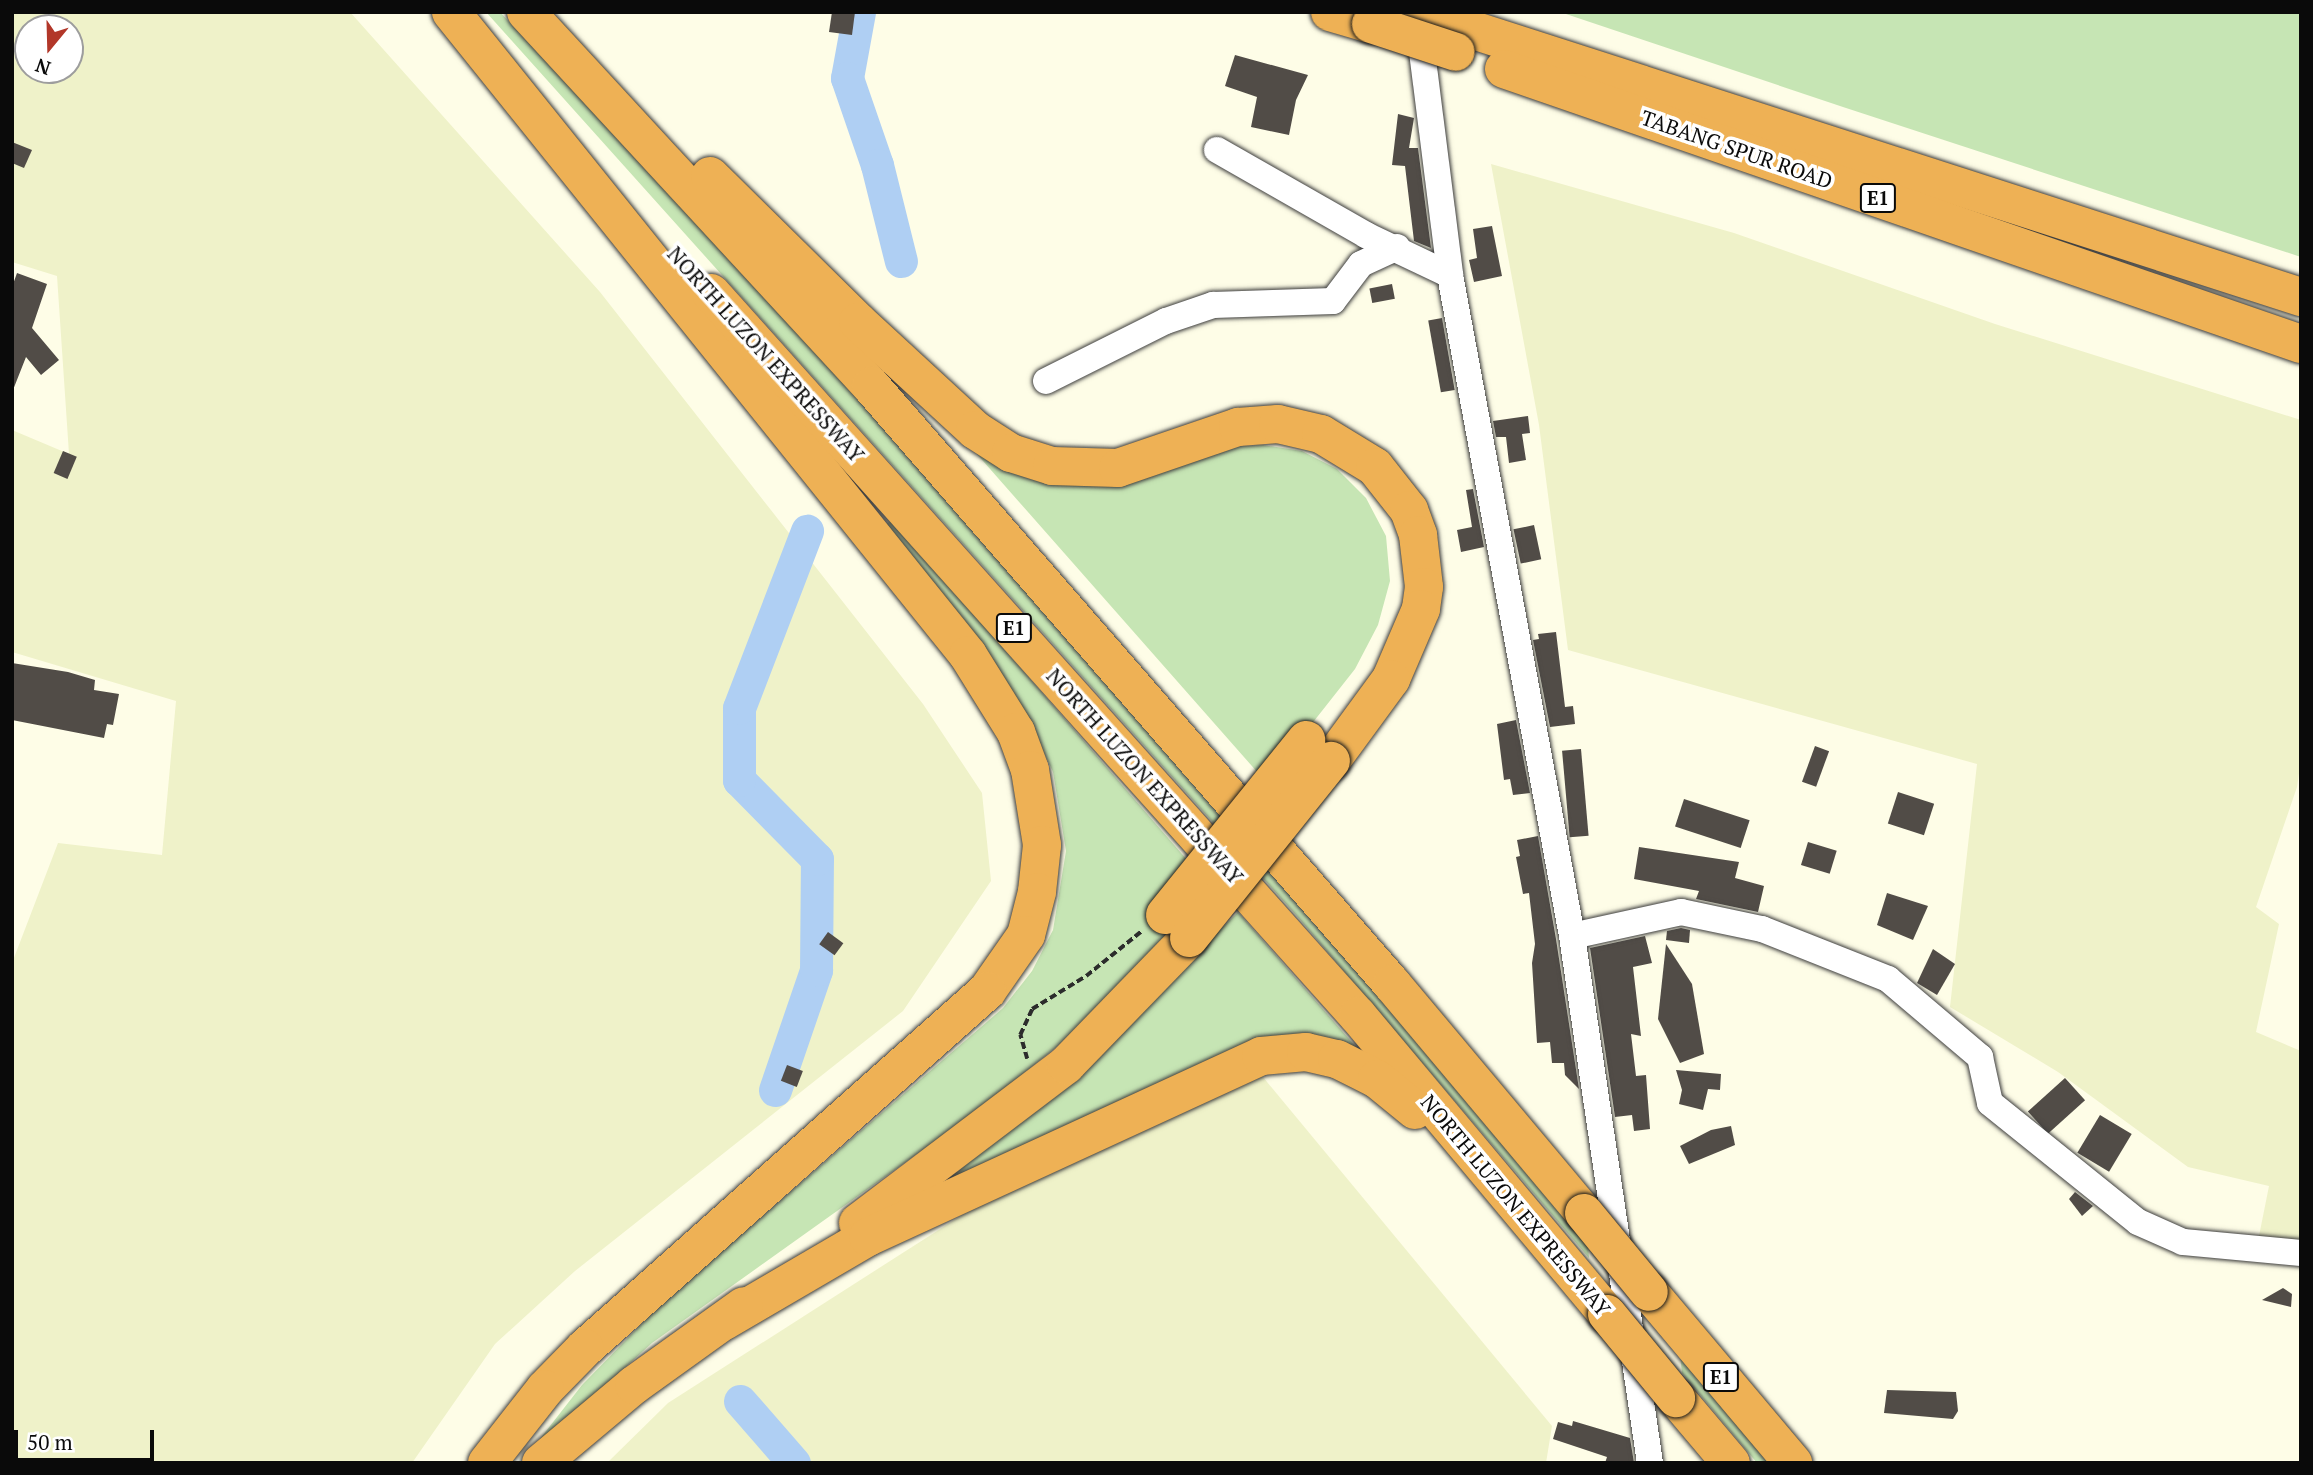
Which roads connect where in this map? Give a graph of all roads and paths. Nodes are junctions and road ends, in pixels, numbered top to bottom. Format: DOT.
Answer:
graph roads {
  1 [pos="453,12"];
  2 [pos="526,12"];
  3 [pos="538,12"];
  4 [pos="1331,12"];
  5 [pos="1417,12"];
  6 [pos="1455,39"];
  7 [pos="1217,150"];
  8 [pos="1397,247"];
  9 [pos="1450,275"];
  10 [pos="2301,297"];
  11 [pos="2301,344"];
  12 [pos="1046,381"];
  13 [pos="1177,926"];
  14 [pos="1572,936"];
  15 [pos="1066,1065"];
  16 [pos="2301,1253"];
  17 [pos="1558,1256"];
  18 [pos="724,1321"];
  19 [pos="487,1463"];
  20 [pos="541,1463"];
  21 [pos="1650,1463"];
  22 [pos="1731,1463"];
  23 [pos="1793,1463"];
  1 -- 17 [label="highway, NORTH LUZON EXPRESSWAY / E1"];
  1 -- 19 [label="highway"];
  2 -- 23 [label="highway, E1, bridge"];
  3 -- 13 [label="highway, bridge"];
  4 -- 6 [label="highway, TABANG SPUR ROAD / E1, bridge"];
  5 -- 6 [label="highway, TABANG SPUR ROAD / E1"];
  5 -- 9 [label="street"];
  6 -- 10 [label="highway, TABANG SPUR ROAD / E1"];
  6 -- 11 [label="highway, TABANG SPUR ROAD / E1"];
  7 -- 8 [label="street"];
  8 -- 9 [label="street"];
  8 -- 12 [label="street"];
  9 -- 14 [label="street"];
  13 -- 15 [label="highway"];
  13 -- 15 [label="path"];
  14 -- 16 [label="street"];
  14 -- 21 [label="street"];
  15 -- 18 [label="highway"];
  17 -- 18 [label="highway"];
  17 -- 22 [label="highway, NORTH LUZON EXPRESSWAY / E1, bridge"];
  18 -- 20 [label="highway"];
}
